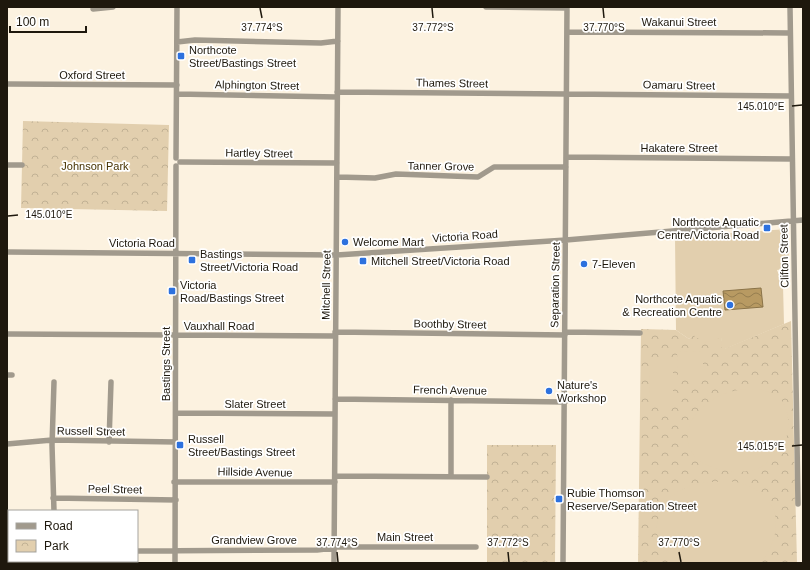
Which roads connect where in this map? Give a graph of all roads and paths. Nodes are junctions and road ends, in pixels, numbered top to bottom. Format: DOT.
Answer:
graph roads {
  1 [pos="113,7"];
  2 [pos="177,7"];
  3 [pos="338,7"];
  4 [pos="486,7"];
  5 [pos="790,7"];
  6 [pos="567,8"];
  7 [pos="93,9"];
  8 [pos="567,32"];
  9 [pos="790,32"];
  10 [pos="177,40"];
  11 [pos="338,41"];
  12 [pos="7,84"];
  13 [pos="177,85"];
  14 [pos="177,94"];
  15 [pos="337,94"];
  16 [pos="567,94"];
  17 [pos="791,96"];
  18 [pos="566,157"];
  19 [pos="792,159"];
  20 [pos="177,162"];
  21 [pos="337,163"];
  22 [pos="7,165"];
  23 [pos="22,165"];
  24 [pos="566,167"];
  25 [pos="337,177"];
  26 [pos="794,220"];
  27 [pos="803,220"];
  28 [pos="566,240"];
  29 [pos="7,252"];
  30 [pos="176,253"];
  31 [pos="337,255"];
  32 [pos="640,333"];
  33 [pos="7,334"];
  34 [pos="335,334"];
  35 [pos="565,334"];
  36 [pos="176,336"];
  37 [pos="54,382"];
  38 [pos="111,382"];
  39 [pos="335,398"];
  40 [pos="451,400"];
  41 [pos="565,402"];
  42 [pos="176,413"];
  43 [pos="335,414"];
  44 [pos="52,440"];
  45 [pos="109,442"];
  46 [pos="176,442"];
  47 [pos="7,444"];
  48 [pos="800,473"];
  49 [pos="335,476"];
  50 [pos="451,477"];
  51 [pos="487,477"];
  52 [pos="174,482"];
  53 [pos="335,482"];
  54 [pos="53,498"];
  55 [pos="176,500"];
  56 [pos="798,504"];
  57 [pos="54,510"];
  58 [pos="476,547"];
  59 [pos="334,549"];
  60 [pos="175,550"];
  61 [pos="138,551"];
  62 [pos="175,563"];
  63 [pos="334,563"];
  64 [pos="563,563"];
  1 -- 7 [label="street"];
  2 -- 10 [label="street, Bastings Street"];
  3 -- 11 [label="street, Mitchell Street"];
  4 -- 6 [label="street"];
  5 -- 9 [label="street, Clifton Street"];
  6 -- 8 [label="street, Separation Street"];
  8 -- 9 [label="street, Wakanui Street"];
  8 -- 16 [label="street, Separation Street"];
  9 -- 17 [label="street, Clifton Street"];
  10 -- 11 [label="street"];
  10 -- 13 [label="street, Bastings Street"];
  11 -- 15 [label="street, Mitchell Street"];
  12 -- 13 [label="street, Oxford Street"];
  13 -- 14 [label="street, Bastings Street"];
  14 -- 15 [label="street, Alphington Street"];
  14 -- 20 [label="street, Bastings Street"];
  15 -- 16 [label="street, Thames Street"];
  15 -- 21 [label="street, Mitchell Street"];
  16 -- 17 [label="street, Oamaru Street"];
  16 -- 18 [label="street, Separation Street"];
  17 -- 19 [label="street, Clifton Street"];
  18 -- 19 [label="street, Hakatere Street"];
  18 -- 24 [label="street, Separation Street"];
  19 -- 26 [label="street, Clifton Street"];
  20 -- 21 [label="street, Hartley Street"];
  20 -- 30 [label="street, Bastings Street"];
  21 -- 25 [label="street, Mitchell Street"];
  22 -- 23 [label="street"];
  24 -- 25 [label="street, Tanner Grove"];
  24 -- 28 [label="street, Separation Street"];
  25 -- 31 [label="street, Mitchell Street"];
  26 -- 27 [label="street, Victoria Road"];
  26 -- 28 [label="street, Victoria Road"];
  26 -- 48 [label="street, Clifton Street"];
  28 -- 31 [label="street, Victoria Road"];
  28 -- 35 [label="street, Separation Street"];
  29 -- 30 [label="street, Victoria Road"];
  30 -- 31 [label="street, Victoria Road"];
  30 -- 36 [label="street, Bastings Street"];
  31 -- 34 [label="street, Mitchell Street"];
  32 -- 35 [label="street, Boothby Street"];
  33 -- 36 [label="street, Vauxhall Road"];
  34 -- 35 [label="street, Boothby Street"];
  34 -- 36 [label="street, Vauxhall Road"];
  34 -- 39 [label="street, Mitchell Street"];
  35 -- 41 [label="street, Separation Street"];
  36 -- 42 [label="street, Bastings Street"];
  37 -- 44 [label="street"];
  38 -- 45 [label="street"];
  39 -- 40 [label="street, French Avenue"];
  39 -- 43 [label="street, Mitchell Street"];
  40 -- 41 [label="street, French Avenue"];
  40 -- 50 [label="street"];
  41 -- 64 [label="street, Separation Street"];
  42 -- 43 [label="street, Slater Street"];
  42 -- 46 [label="street, Bastings Street"];
  43 -- 49 [label="street, Mitchell Street"];
  44 -- 45 [label="street, Russell Street"];
  44 -- 47 [label="street, Russell Street"];
  44 -- 54 [label="street"];
  45 -- 46 [label="street, Russell Street"];
  46 -- 52 [label="street, Bastings Street"];
  48 -- 56 [label="street, Clifton Street"];
  49 -- 50 [label="street"];
  49 -- 53 [label="street, Mitchell Street"];
  50 -- 51 [label="street"];
  52 -- 53 [label="street, Hillside Avenue"];
  52 -- 55 [label="street, Bastings Street"];
  53 -- 59 [label="street, Mitchell Street"];
  54 -- 55 [label="street, Peel Street"];
  54 -- 57 [label="street"];
  55 -- 60 [label="street, Bastings Street"];
  58 -- 59 [label="street, Main Street"];
  59 -- 60 [label="street, Grandview Grove"];
  59 -- 63 [label="street, Mitchell Street"];
  60 -- 61 [label="street, Grandview Grove"];
  60 -- 62 [label="street, Bastings Street"];
}
